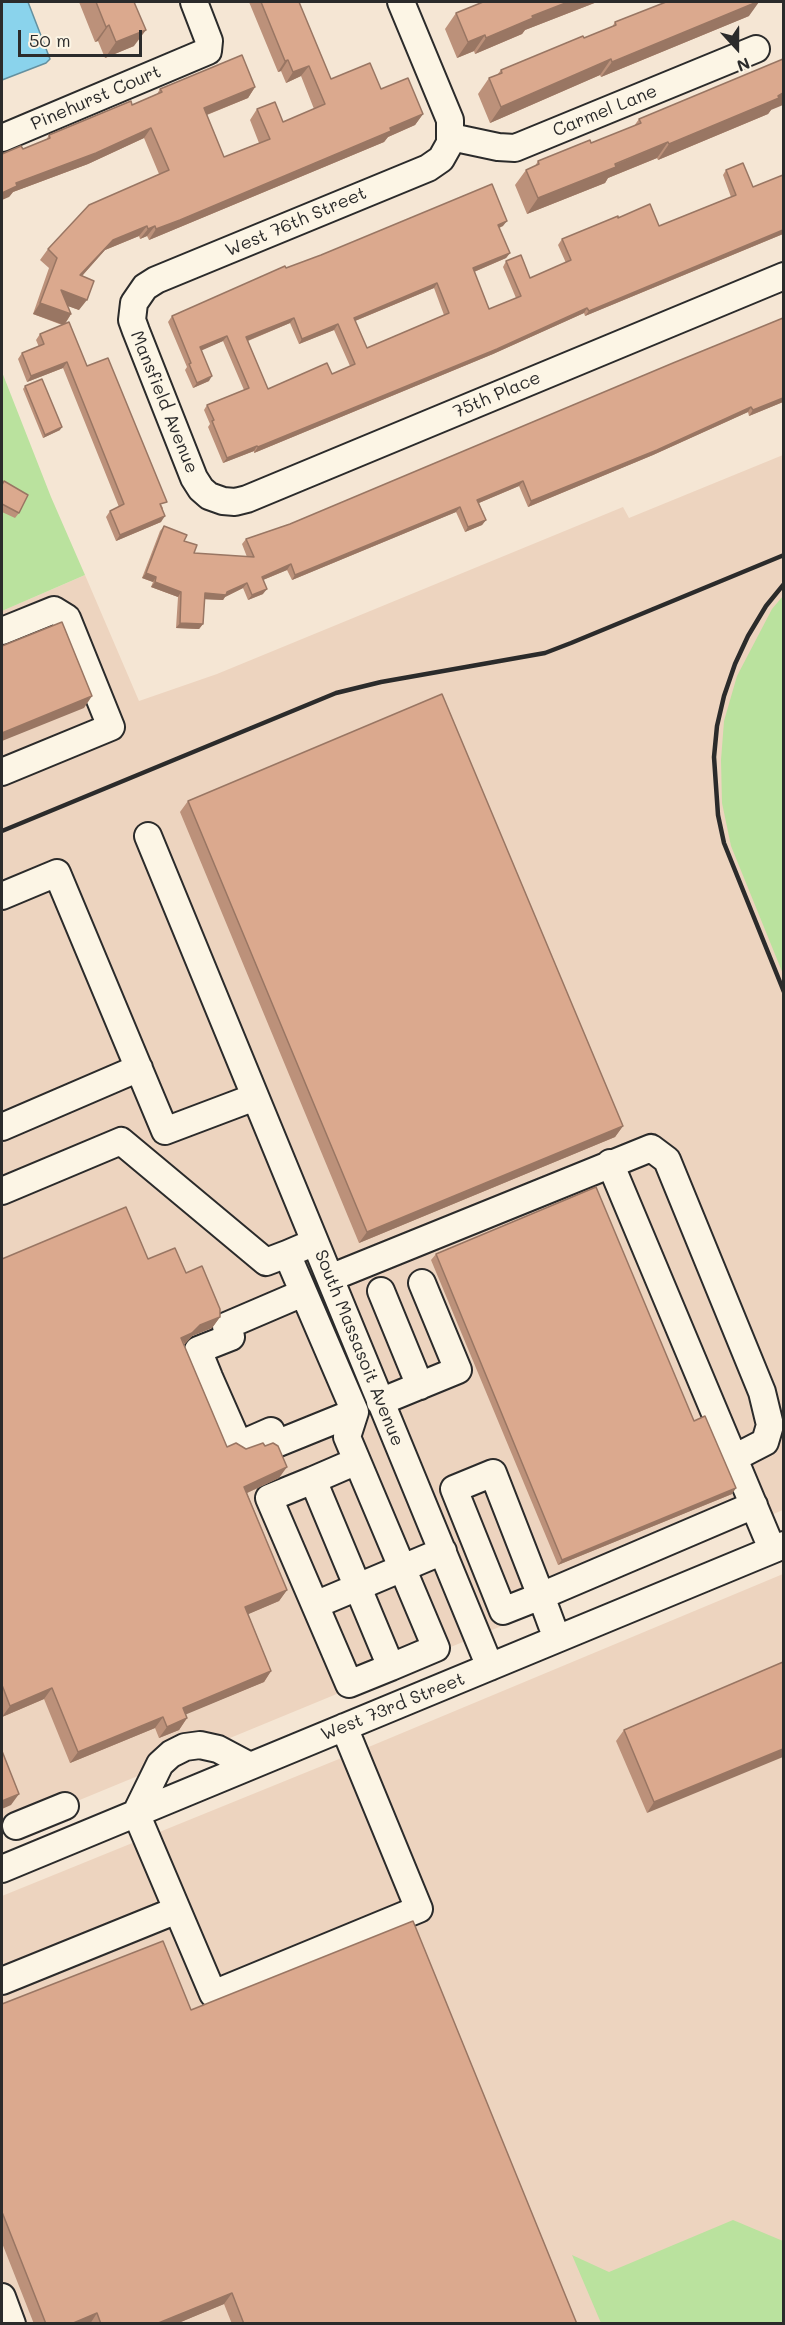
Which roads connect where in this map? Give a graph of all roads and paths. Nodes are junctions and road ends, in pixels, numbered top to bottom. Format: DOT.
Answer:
graph roads {
  1 [pos="194,2"];
  2 [pos="407,3"];
  3 [pos="756,49"];
  4 [pos="451,136"];
  5 [pos="2,138"];
  6 [pos="783,276"];
  7 [pos="134,303"];
  8 [pos="208,496"];
  9 [pos="2,631"];
  10 [pos="2,772"];
  11 [pos="148,836"];
  12 [pos="2,896"];
  13 [pos="140,1068"];
  14 [pos="255,1097"];
  15 [pos="2,1128"];
  16 [pos="610,1163"];
  17 [pos="2,1191"];
  18 [pos="315,1242"];
  19 [pos="287,1254"];
  20 [pos="330,1278"];
  21 [pos="422,1283"];
  22 [pos="381,1291"];
  23 [pos="303,1293"];
  24 [pos="420,1386"];
  25 [pos="355,1412"];
  26 [pos="385,1412"];
  27 [pos="347,1437"];
  28 [pos="734,1458"];
  29 [pos="357,1461"];
  30 [pos="313,1480"];
  31 [pos="454,1489"];
  32 [pos="423,1502"];
  33 [pos="754,1505"];
  34 [pos="778,1547"];
  35 [pos="443,1551"];
  36 [pos="402,1568"];
  37 [pos="357,1587"];
  38 [pos="541,1596"];
  39 [pos="315,1605"];
  40 [pos="557,1639"];
  41 [pos="391,1667"];
  42 [pos="490,1667"];
  43 [pos="344,1727"];
  44 [pos="250,1766"];
  45 [pos="65,1806"];
  46 [pos="136,1813"];
  47 [pos="9,1829"];
  48 [pos="29,1858"];
  49 [pos="2,1869"];
  50 [pos="177,1910"];
  51 [pos="2,1981"];
  52 [pos="2,2297"];
  53 [pos="12,2324"];
  1 -- 5 [label="street, Pinehurst Court"];
  2 -- 4 [label="street"];
  3 -- 4 [label="street, Carmel Lane"];
  4 -- 7 [label="street, West 76th Street"];
  6 -- 8 [label="street, 75th Place"];
  7 -- 8 [label="street, Mansfield Avenue"];
  9 -- 10 [label="street"];
  11 -- 14 [label="street, South Massasoit Avenue"];
  12 -- 13 [label="street"];
  13 -- 14 [label="street"];
  13 -- 15 [label="street"];
  14 -- 18 [label="street, South Massasoit Avenue"];
  16 -- 20 [label="street"];
  16 -- 28 [label="street"];
  16 -- 28 [label="street"];
  17 -- 19 [label="street"];
  18 -- 19 [label="street"];
  18 -- 20 [label="street, South Massasoit Avenue"];
  19 -- 23 [label="street"];
  20 -- 26 [label="street, South Massasoit Avenue"];
  21 -- 24 [label="street"];
  22 -- 24 [label="street"];
  23 -- 25 [label="street"];
  23 -- 25 [label="street"];
  24 -- 26 [label="street"];
  25 -- 27 [label="street"];
  26 -- 27 [label="street"];
  26 -- 32 [label="street, South Massasoit Avenue"];
  27 -- 29 [label="street"];
  28 -- 33 [label="street"];
  29 -- 30 [label="street"];
  29 -- 36 [label="street"];
  30 -- 37 [label="street"];
  30 -- 39 [label="street"];
  31 -- 32 [label="street"];
  31 -- 38 [label="street"];
  31 -- 38 [label="street"];
  32 -- 35 [label="street, South Massasoit Avenue"];
  33 -- 34 [label="street"];
  33 -- 38 [label="street"];
  34 -- 40 [label="street, West 73rd Street"];
  35 -- 36 [label="street"];
  35 -- 42 [label="street, South Massasoit Avenue"];
  36 -- 37 [label="street"];
  36 -- 41 [label="street"];
  37 -- 39 [label="street"];
  37 -- 41 [label="street"];
  38 -- 40 [label="street"];
  39 -- 41 [label="street"];
  40 -- 42 [label="street, West 73rd Street"];
  42 -- 43 [label="street, West 73rd Street"];
  43 -- 44 [label="street, West 73rd Street"];
  43 -- 50 [label="street"];
  44 -- 46 [label="street, West 73rd Street"];
  44 -- 46 [label="street"];
  45 -- 47 [label="street"];
  46 -- 48 [label="street, West 73rd Street"];
  46 -- 50 [label="street"];
  47 -- 48 [label="street"];
  48 -- 49 [label="street, West 73rd Street"];
  50 -- 51 [label="street"];
  52 -- 53 [label="street"];
}
